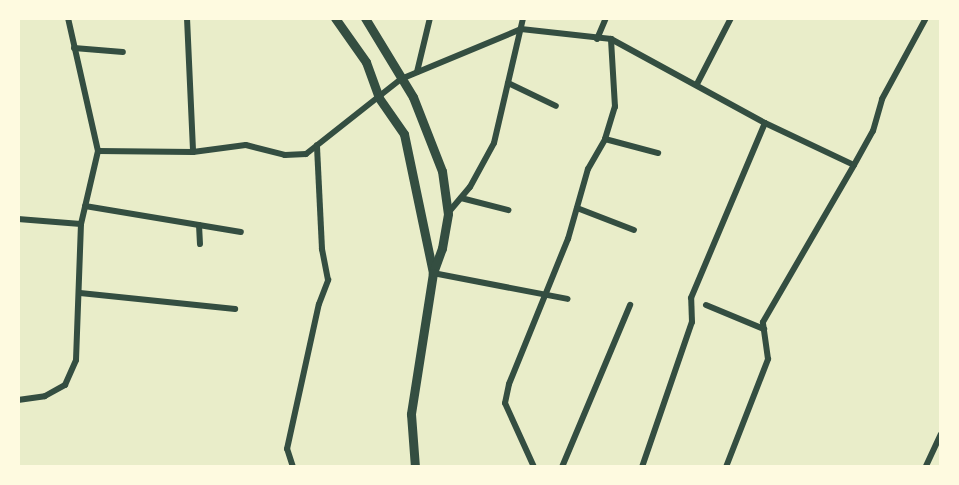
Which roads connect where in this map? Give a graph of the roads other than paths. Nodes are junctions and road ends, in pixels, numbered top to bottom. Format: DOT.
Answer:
graph roads {
  1 [pos="68,18"];
  2 [pos="187,18"];
  3 [pos="335,18"];
  4 [pos="365,18"];
  5 [pos="430,18"];
  6 [pos="523,18"];
  7 [pos="606,18"];
  8 [pos="731,18"];
  9 [pos="926,18"];
  10 [pos="520,29"];
  11 [pos="597,39"];
  12 [pos="611,39"];
  13 [pos="74,48"];
  14 [pos="123,52"];
  15 [pos="417,72"];
  16 [pos="401,79"];
  17 [pos="508,83"];
  18 [pos="697,84"];
  19 [pos="379,98"];
  20 [pos="556,106"];
  21 [pos="765,123"];
  22 [pos="604,139"];
  23 [pos="317,145"];
  24 [pos="98,151"];
  25 [pos="193,152"];
  26 [pos="658,153"];
  27 [pos="854,165"];
  28 [pos="461,198"];
  29 [pos="85,206"];
  30 [pos="577,208"];
  31 [pos="508,210"];
  32 [pos="448,214"];
  33 [pos="18,219"];
  34 [pos="81,224"];
  35 [pos="199,225"];
  36 [pos="634,230"];
  37 [pos="241,232"];
  38 [pos="200,243"];
  39 [pos="433,273"];
  40 [pos="80,293"];
  41 [pos="548,293"];
  42 [pos="568,299"];
  43 [pos="630,305"];
  44 [pos="706,305"];
  45 [pos="235,309"];
  46 [pos="764,329"];
  47 [pos="18,400"];
  48 [pos="941,434"];
  49 [pos="926,466"];
  50 [pos="293,467"];
  51 [pos="415,467"];
  52 [pos="534,467"];
  53 [pos="562,467"];
  54 [pos="642,467"];
  55 [pos="726,467"];
  1 -- 13 [label="street"];
  2 -- 25 [label="street"];
  3 -- 19 [label="street"];
  4 -- 16 [label="street"];
  5 -- 15 [label="street"];
  6 -- 10 [label="street"];
  7 -- 11 [label="street"];
  8 -- 18 [label="street"];
  9 -- 27 [label="street"];
  10 -- 11 [label="street"];
  10 -- 15 [label="street"];
  10 -- 17 [label="street"];
  11 -- 12 [label="street"];
  12 -- 18 [label="street"];
  12 -- 22 [label="street"];
  13 -- 14 [label="street"];
  13 -- 24 [label="street"];
  15 -- 16 [label="street"];
  16 -- 19 [label="street"];
  16 -- 32 [label="street"];
  17 -- 20 [label="street"];
  17 -- 28 [label="street"];
  18 -- 21 [label="street"];
  19 -- 23 [label="street"];
  19 -- 39 [label="street"];
  21 -- 27 [label="street"];
  21 -- 54 [label="street"];
  22 -- 26 [label="street"];
  22 -- 30 [label="street"];
  23 -- 25 [label="street"];
  23 -- 50 [label="street"];
  24 -- 25 [label="street"];
  24 -- 29 [label="street"];
  27 -- 46 [label="street"];
  28 -- 31 [label="street"];
  28 -- 32 [label="street"];
  29 -- 34 [label="street"];
  29 -- 35 [label="street"];
  30 -- 36 [label="street"];
  30 -- 41 [label="street"];
  32 -- 39 [label="street"];
  33 -- 34 [label="street"];
  34 -- 40 [label="street"];
  35 -- 37 [label="street"];
  35 -- 38 [label="street"];
  39 -- 41 [label="street"];
  39 -- 51 [label="street"];
  40 -- 45 [label="street"];
  40 -- 47 [label="street"];
  41 -- 42 [label="street"];
  41 -- 52 [label="street"];
  43 -- 53 [label="street"];
  44 -- 46 [label="street"];
  46 -- 55 [label="street"];
  48 -- 49 [label="street"];
}
